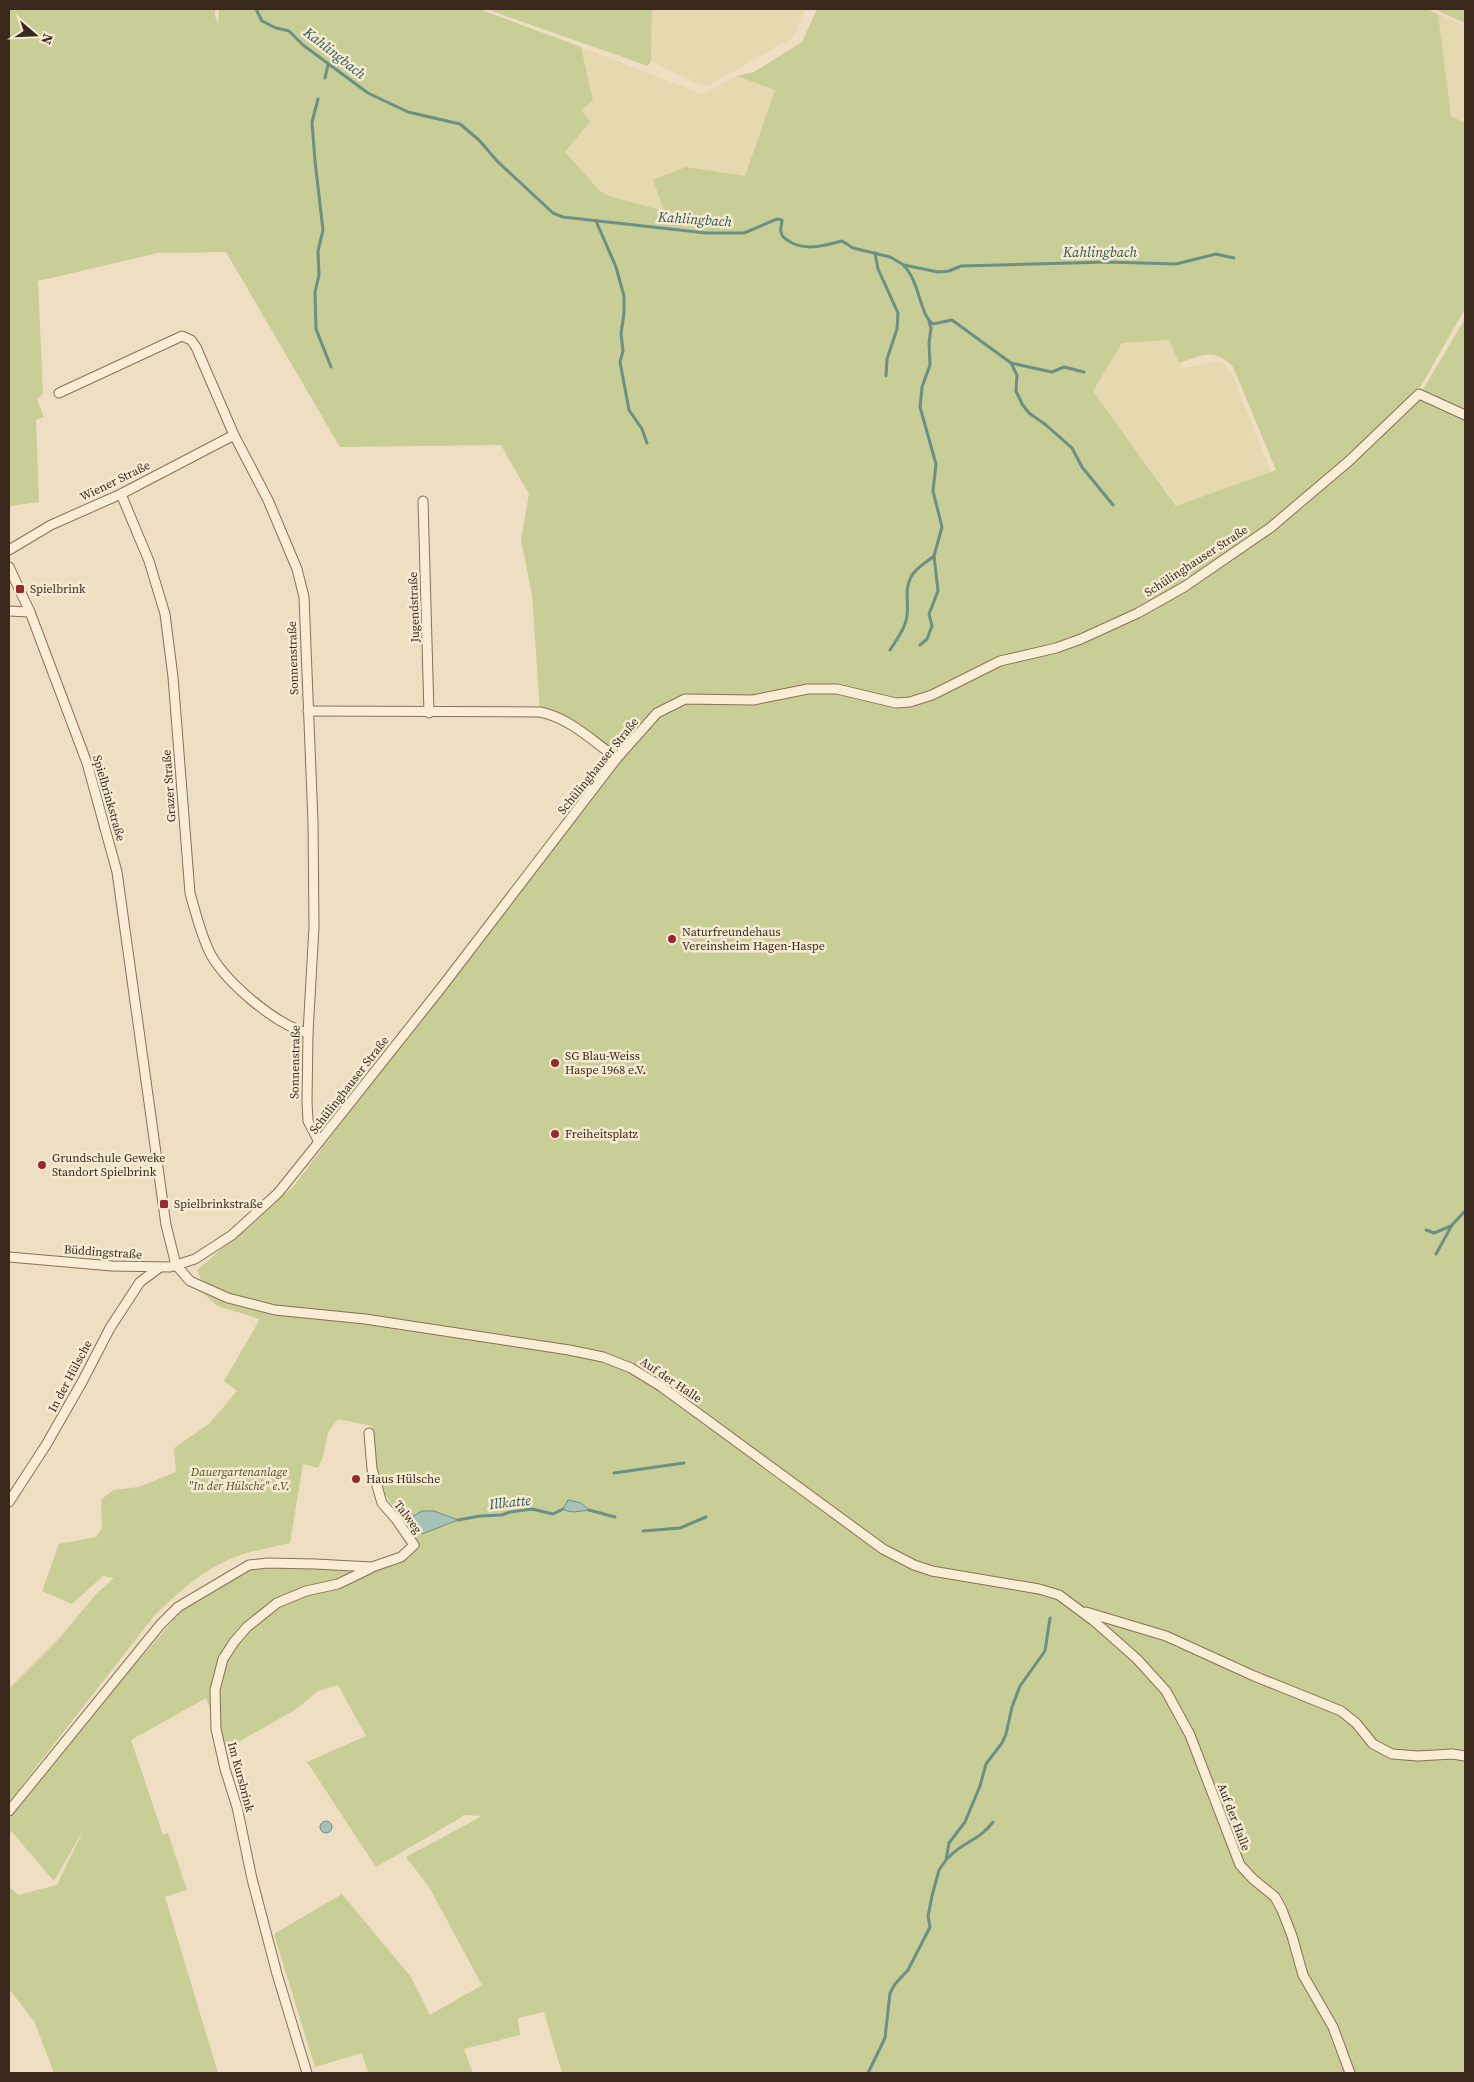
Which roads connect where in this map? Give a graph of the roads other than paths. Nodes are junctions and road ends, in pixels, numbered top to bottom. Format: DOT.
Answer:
graph roads {
  1 [pos="59,393"];
  2 [pos="1465,415"];
  3 [pos="234,435"];
  4 [pos="121,494"];
  5 [pos="423,501"];
  6 [pos="9,550"];
  7 [pos="9,567"];
  8 [pos="9,611"];
  9 [pos="30,612"];
  10 [pos="308,712"];
  11 [pos="428,713"];
  12 [pos="617,758"];
  13 [pos="308,1033"];
  14 [pos="319,1142"];
  15 [pos="9,1257"];
  16 [pos="195,1259"];
  17 [pos="176,1265"];
  18 [pos="159,1268"];
  19 [pos="369,1433"];
  20 [pos="9,1502"];
  21 [pos="375,1567"];
  22 [pos="1084,1612"];
  23 [pos="1465,1756"];
  24 [pos="9,1811"];
  25 [pos="307,2073"];
  26 [pos="1350,2073"];
  1 -- 3 [label="street, Sonnenstraße"];
  2 -- 12 [label="street, Schülinghauser Straße"];
  3 -- 4 [label="street, Wiener Straße"];
  3 -- 10 [label="street, Sonnenstraße"];
  4 -- 6 [label="street, Wiener Straße"];
  4 -- 13 [label="street, Grazer Straße"];
  5 -- 11 [label="street, Jugendstraße"];
  7 -- 9 [label="street, Spielbrinkstraße"];
  8 -- 9 [label="street"];
  9 -- 17 [label="street, Spielbrinkstraße"];
  10 -- 11 [label="street"];
  10 -- 13 [label="street, Sonnenstraße"];
  11 -- 12 [label="street"];
  12 -- 14 [label="street, Schülinghauser Straße"];
  13 -- 14 [label="street, Sonnenstraße"];
  14 -- 16 [label="street, Schülinghauser Straße"];
  15 -- 18 [label="street, Büddingstraße"];
  16 -- 17 [label="street, Büddingstraße"];
  17 -- 18 [label="street, Büddingstraße"];
  17 -- 22 [label="street, Auf der Halle"];
  18 -- 20 [label="street, In der Hülsche"];
  19 -- 21 [label="street, Talweg"];
  21 -- 24 [label="street"];
  21 -- 25 [label="street, Im Kursbrink"];
  22 -- 23 [label="street, Auf der Halle"];
  22 -- 26 [label="street, Auf der Halle"];
}
